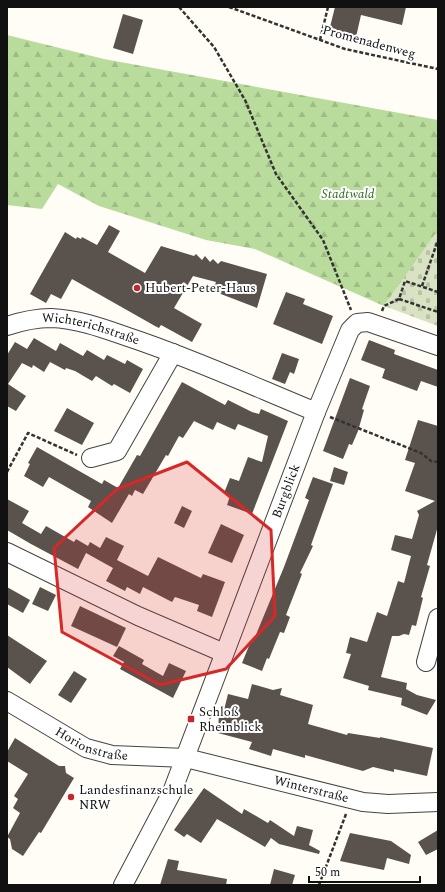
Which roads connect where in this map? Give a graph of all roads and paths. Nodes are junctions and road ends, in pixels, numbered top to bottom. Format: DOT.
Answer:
graph roads {
  1 [pos="179,7"];
  2 [pos="229,7"];
  3 [pos="328,7"];
  4 [pos="320,40"];
  5 [pos="438,70"];
  6 [pos="438,240"];
  7 [pos="422,286"];
  8 [pos="438,292"];
  9 [pos="399,298"];
  10 [pos="438,312"];
  11 [pos="7,326"];
  12 [pos="354,326"];
  13 [pos="378,326"];
  14 [pos="438,346"];
  15 [pos="173,353"];
  16 [pos="316,412"];
  17 [pos="85,457"];
  18 [pos="438,462"];
  19 [pos="7,472"];
  20 [pos="7,552"];
  21 [pos="438,618"];
  22 [pos="224,653"];
  23 [pos="426,662"];
  24 [pos="7,701"];
  25 [pos="186,758"];
  26 [pos="352,799"];
  27 [pos="438,802"];
  28 [pos="123,885"];
  29 [pos="319,885"];
  1 -- 12 [label="path"];
  2 -- 4 [label="path, Promenadenweg"];
  3 -- 4 [label="path"];
  4 -- 5 [label="path, Promenadenweg"];
  6 -- 7 [label="path"];
  7 -- 8 [label="path"];
  7 -- 9 [label="path"];
  9 -- 10 [label="path"];
  9 -- 13 [label="path"];
  11 -- 15 [label="street, Wichterichstraße"];
  12 -- 13 [label="street"];
  12 -- 16 [label="street, Burgblick"];
  13 -- 14 [label="street"];
  15 -- 16 [label="street, Wichterichstraße"];
  15 -- 17 [label="street"];
  16 -- 18 [label="path"];
  16 -- 22 [label="street, Burgblick"];
  17 -- 19 [label="path"];
  20 -- 22 [label="street"];
  21 -- 23 [label="street"];
  22 -- 25 [label="street, Burgblick"];
  24 -- 25 [label="street, Horionstraße"];
  25 -- 26 [label="street, Winterstraße"];
  25 -- 28 [label="street, Burgblick"];
  26 -- 27 [label="street, Winterstraße"];
  26 -- 29 [label="path"];
}
